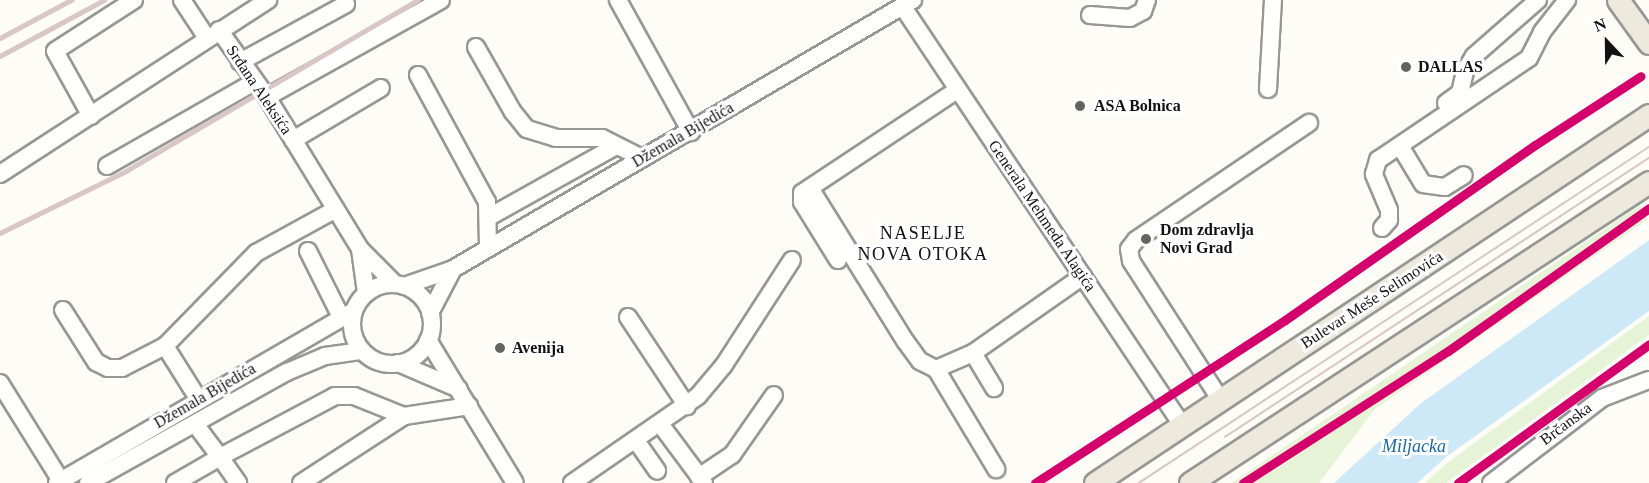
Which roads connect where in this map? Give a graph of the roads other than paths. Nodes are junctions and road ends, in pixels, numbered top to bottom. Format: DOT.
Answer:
graph roads {
  1 [pos="134,0"];
  2 [pos="182,0"];
  3 [pos="268,0"];
  4 [pos="441,0"];
  5 [pos="618,0"];
  6 [pos="1147,0"];
  7 [pos="1273,0"];
  8 [pos="1538,0"];
  9 [pos="1618,0"];
  10 [pos="1562,1"];
  11 [pos="908,3"];
  12 [pos="346,4"];
  13 [pos="1090,15"];
  14 [pos="213,34"];
  15 [pos="1649,43"];
  16 [pos="476,47"];
  17 [pos="240,62"];
  18 [pos="418,75"];
  19 [pos="254,82"];
  20 [pos="381,88"];
  21 [pos="1268,89"];
  22 [pos="957,90"];
  23 [pos="267,97"];
  24 [pos="1441,107"];
  25 [pos="91,116"];
  26 [pos="1649,116"];
  27 [pos="1309,123"];
  28 [pos="691,132"];
  29 [pos="293,140"];
  30 [pos="1400,146"];
  31 [pos="614,147"];
  32 [pos="642,159"];
  33 [pos="107,166"];
  34 [pos="0,174"];
  35 [pos="1464,175"];
  36 [pos="1649,182"];
  37 [pos="810,188"];
  38 [pos="336,209"];
  39 [pos="489,217"];
  40 [pos="1382,228"];
  41 [pos="488,247"];
  42 [pos="360,249"];
  43 [pos="308,251"];
  44 [pos="792,260"];
  45 [pos="838,260"];
  46 [pos="453,269"];
  47 [pos="1083,276"];
  48 [pos="400,285"];
  49 [pos="366,293"];
  50 [pos="63,310"];
  51 [pos="347,314"];
  52 [pos="430,314"];
  53 [pos="628,317"];
  54 [pos="429,340"];
  55 [pos="165,346"];
  56 [pos="362,351"];
  57 [pos="973,353"];
  58 [pos="398,363"];
  59 [pos="936,369"];
  60 [pos="1649,380"];
  61 [pos="0,383"];
  62 [pos="994,388"];
  63 [pos="459,389"];
  64 [pos="774,395"];
  65 [pos="1220,399"];
  66 [pos="199,400"];
  67 [pos="469,406"];
  68 [pos="687,406"];
  69 [pos="404,416"];
  70 [pos="195,424"];
  71 [pos="661,425"];
  72 [pos="1182,425"];
  73 [pos="637,442"];
  74 [pos="220,457"];
  75 [pos="996,469"];
  76 [pos="657,471"];
  77 [pos="702,480"];
  78 [pos="59,482"];
  79 [pos="576,482"];
  80 [pos="88,483"];
  81 [pos="175,483"];
  82 [pos="238,483"];
  83 [pos="301,483"];
  84 [pos="515,483"];
  85 [pos="1095,483"];
  86 [pos="1190,483"];
  87 [pos="1491,483"];
  1 -- 25 [label="street"];
  2 -- 14 [label="street"];
  3 -- 14 [label="street"];
  4 -- 23 [label="street"];
  5 -- 28 [label="street"];
  6 -- 13 [label="street"];
  7 -- 21 [label="street"];
  8 -- 24 [label="street"];
  9 -- 15 [label="main road"];
  10 -- 30 [label="street"];
  11 -- 22 [label="street, Generala Mehmeda Alagića"];
  11 -- 28 [label="street, Džemala Bijedića"];
  12 -- 17 [label="street"];
  14 -- 17 [label="street, Srđana Aleksića"];
  14 -- 25 [label="street, Srđana Aleksića"];
  16 -- 31 [label="street"];
  17 -- 19 [label="street, Srđana Aleksića"];
  18 -- 39 [label="street"];
  19 -- 23 [label="street, Srđana Aleksića"];
  19 -- 33 [label="street"];
  20 -- 29 [label="street"];
  22 -- 37 [label="street"];
  22 -- 47 [label="street, Generala Mehmeda Alagića"];
  23 -- 29 [label="street, Srđana Aleksića"];
  25 -- 34 [label="street, Srđana Aleksića"];
  26 -- 65 [label="main road, Bulevar Meše Selimovića"];
  27 -- 65 [label="street"];
  28 -- 32 [label="street, Džemala Bijedića"];
  29 -- 38 [label="street, Srđana Aleksića"];
  30 -- 35 [label="street"];
  30 -- 40 [label="street"];
  31 -- 32 [label="street"];
  31 -- 39 [label="street"];
  32 -- 41 [label="street, Džemala Bijedića"];
  36 -- 86 [label="main road"];
  37 -- 45 [label="street"];
  37 -- 59 [label="street"];
  38 -- 42 [label="street, Srđana Aleksića"];
  38 -- 55 [label="street"];
  39 -- 41 [label="street"];
  41 -- 46 [label="street, Džemala Bijedića"];
  42 -- 48 [label="street, Srđana Aleksića"];
  42 -- 49 [label="street, Srđana Aleksića"];
  43 -- 51 [label="street"];
  44 -- 68 [label="street"];
  46 -- 48 [label="street, Džemala Bijedića"];
  46 -- 52 [label="street"];
  47 -- 57 [label="street"];
  47 -- 72 [label="street, Generala Mehmeda Alagića"];
  48 -- 49 [label="street"];
  48 -- 52 [label="street"];
  49 -- 51 [label="street"];
  50 -- 55 [label="street"];
  51 -- 56 [label="street"];
  51 -- 66 [label="street, Džemala Bijedića"];
  52 -- 54 [label="street"];
  53 -- 68 [label="street"];
  54 -- 58 [label="street"];
  54 -- 63 [label="street"];
  55 -- 66 [label="street"];
  56 -- 58 [label="street"];
  56 -- 70 [label="street, Džemala Bijedića"];
  57 -- 59 [label="street"];
  57 -- 62 [label="street"];
  58 -- 63 [label="street"];
  59 -- 75 [label="street"];
  60 -- 87 [label="street, Brčanska"];
  61 -- 78 [label="street"];
  63 -- 67 [label="street"];
  64 -- 77 [label="street"];
  65 -- 72 [label="main road, Bulevar Meše Selimovića"];
  66 -- 78 [label="street, Džemala Bijedića"];
  67 -- 69 [label="street"];
  67 -- 84 [label="street"];
  68 -- 71 [label="street"];
  69 -- 74 [label="street"];
  69 -- 83 [label="street"];
  70 -- 74 [label="street"];
  70 -- 80 [label="street, Džemala Bijedića"];
  71 -- 73 [label="street"];
  71 -- 77 [label="street"];
  72 -- 85 [label="main road, Bulevar Meše Selimovića"];
  73 -- 76 [label="street"];
  73 -- 79 [label="street"];
  74 -- 81 [label="street"];
  74 -- 82 [label="street"];
}
